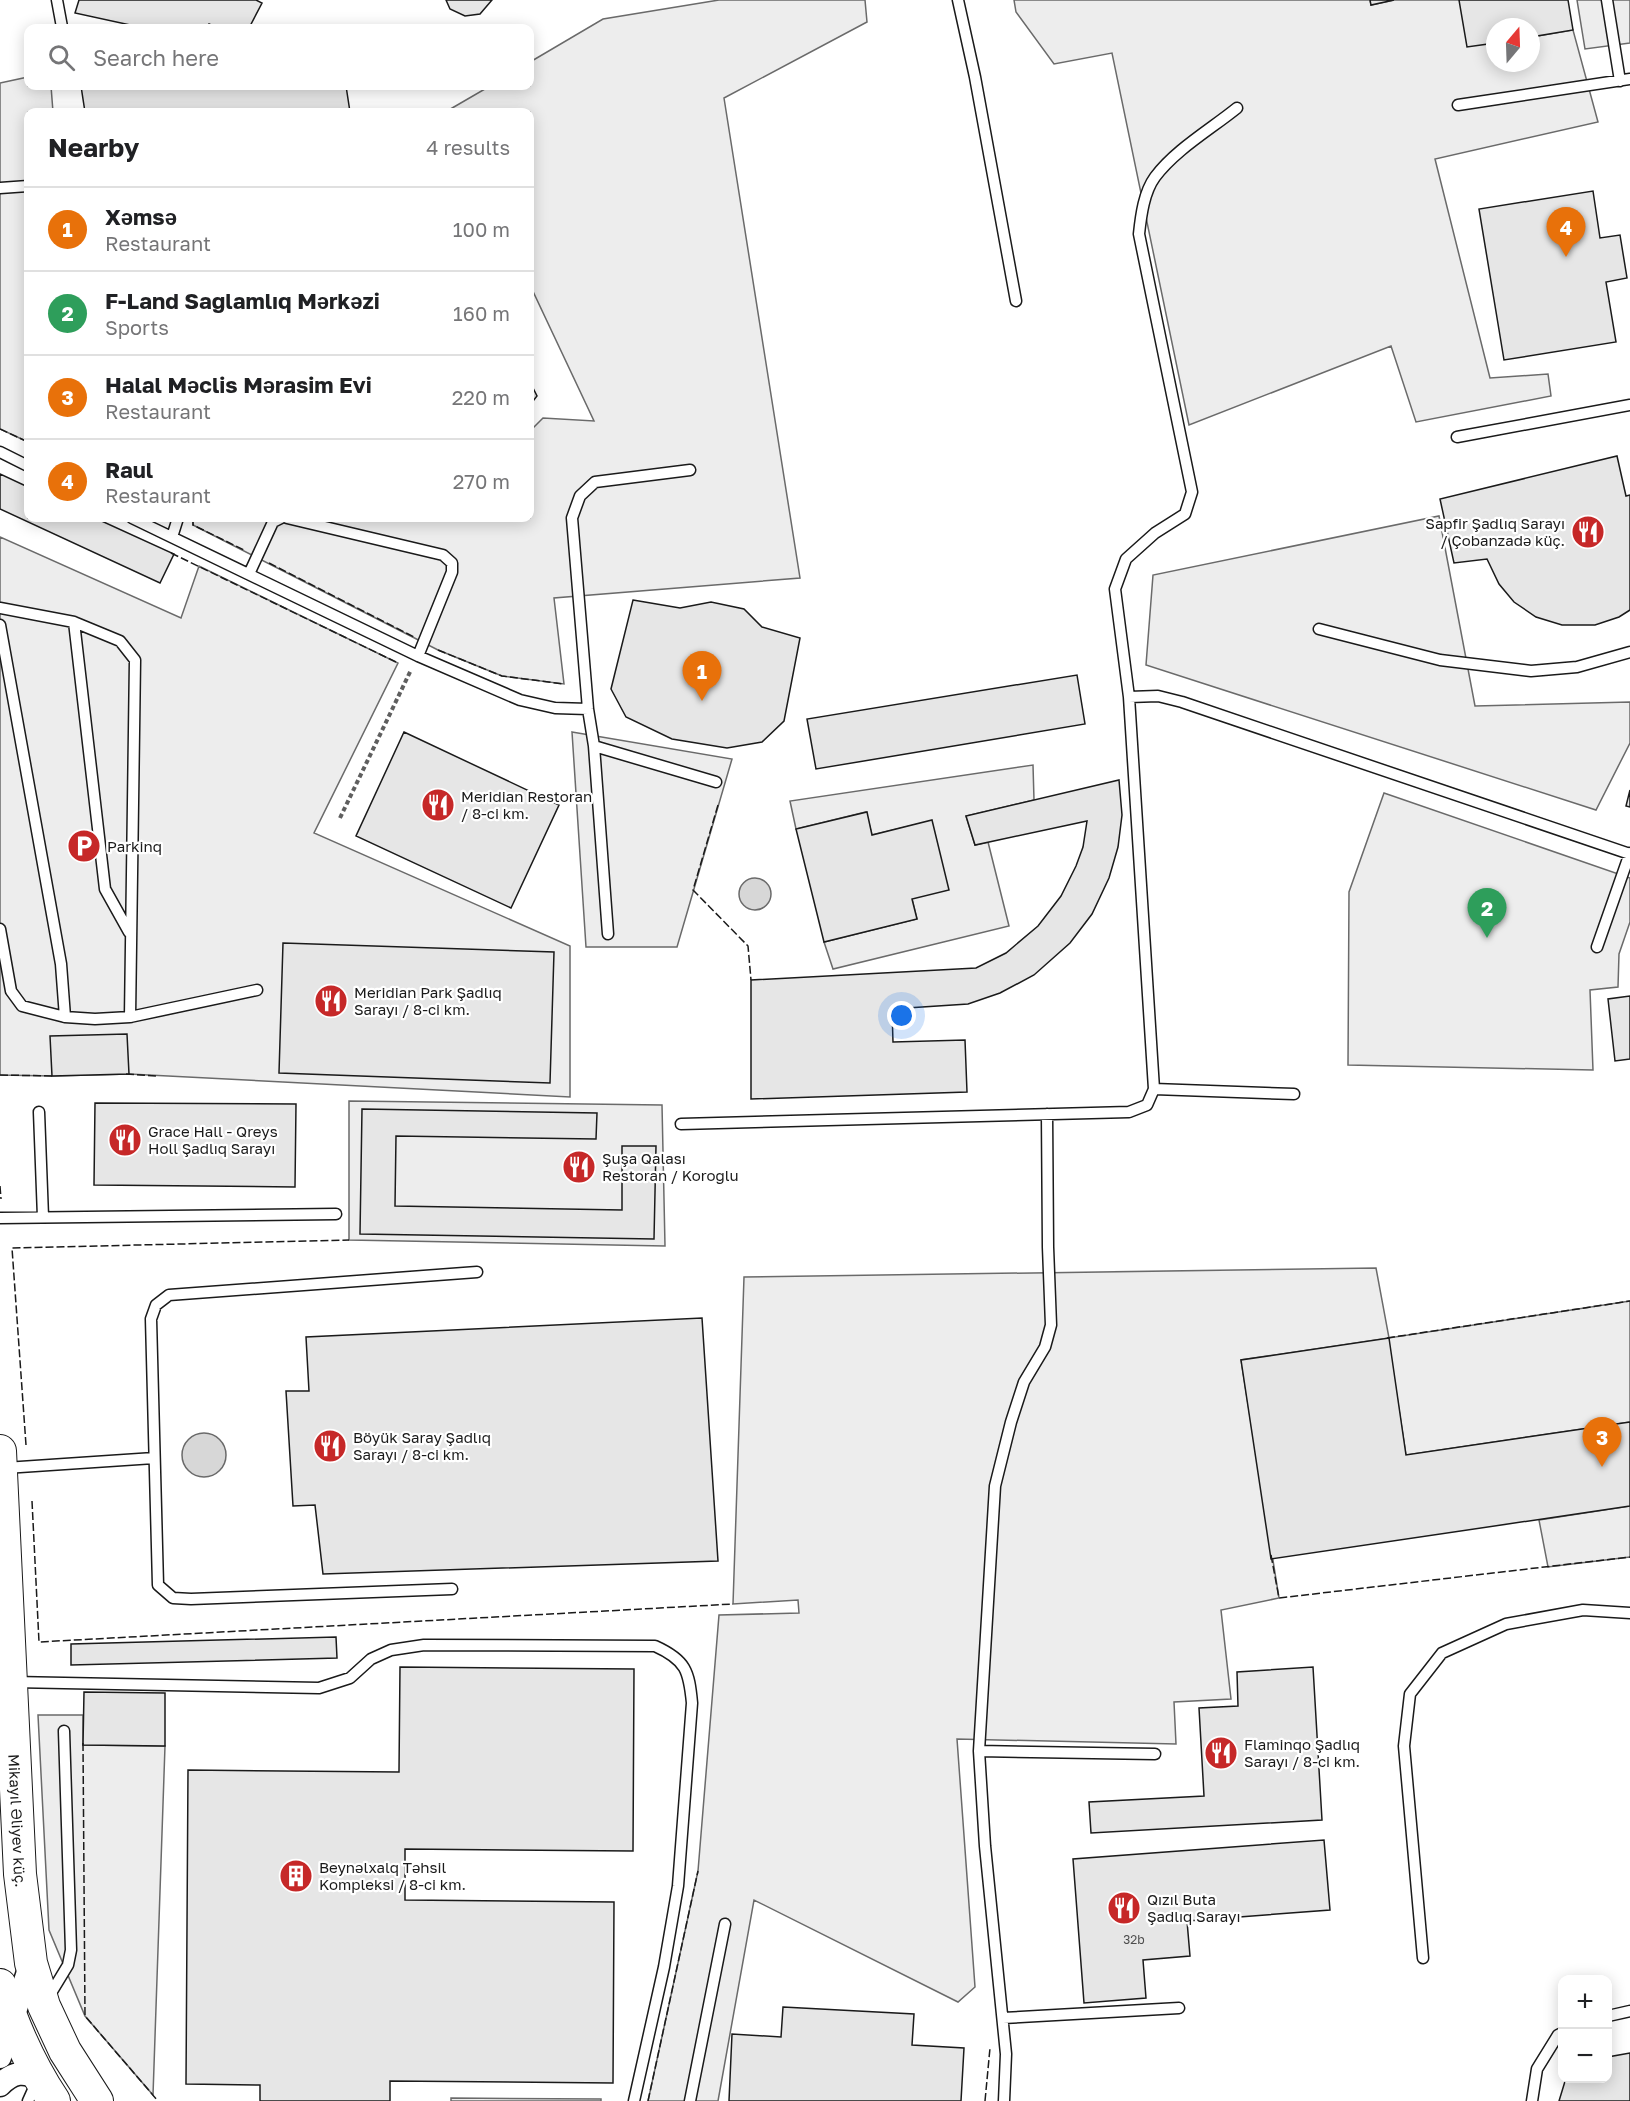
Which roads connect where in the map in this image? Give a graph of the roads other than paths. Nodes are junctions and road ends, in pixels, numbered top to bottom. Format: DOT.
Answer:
graph roads {
  1 [pos="57,0"];
  2 [pos="958,0"];
  3 [pos="1607,0"];
  4 [pos="61,24"];
  5 [pos="1625,80"];
  6 [pos="1458,105"];
  7 [pos="1237,108"];
  8 [pos="24,186"];
  9 [pos="0,188"];
  10 [pos="1016,301"];
  11 [pos="1630,405"];
  12 [pos="1457,437"];
  13 [pos="0,452"];
  14 [pos="24,464"];
  15 [pos="690,470"];
  16 [pos="140,522"];
  17 [pos="177,522"];
  18 [pos="273,522"];
  19 [pos="304,522"];
  20 [pos="171,537"];
  21 [pos="249,574"];
  22 [pos="0,608"];
  23 [pos="74,622"];
  24 [pos="0,625"];
  25 [pos="1319,628"];
  26 [pos="1630,652"];
  27 [pos="418,656"];
  28 [pos="1129,697"];
  29 [pos="588,709"];
  30 [pos="594,746"];
  31 [pos="716,782"];
  32 [pos="1630,854"];
  33 [pos="0,929"];
  34 [pos="130,934"];
  35 [pos="608,934"];
  36 [pos="1597,947"];
  37 [pos="257,990"];
  38 [pos="65,1017"];
  39 [pos="130,1017"];
  40 [pos="1154,1089"];
  41 [pos="1294,1094"];
  42 [pos="39,1112"];
  43 [pos="1047,1114"];
  44 [pos="681,1124"];
  45 [pos="336,1214"];
  46 [pos="0,1218"];
  47 [pos="43,1218"];
  48 [pos="477,1272"];
  49 [pos="153,1458"];
  50 [pos="1,1460"];
  51 [pos="452,1589"];
  52 [pos="1630,1613"];
  53 [pos="12,1682"];
  54 [pos="64,1731"];
  55 [pos="979,1751"];
  56 [pos="1155,1754"];
  57 [pos="725,1924"];
  58 [pos="1423,1958"];
  59 [pos="32,1963"];
  60 [pos="0,1985"];
  61 [pos="44,2006"];
  62 [pos="1179,2008"];
  63 [pos="1630,2011"];
  64 [pos="1612,2015"];
  65 [pos="1003,2018"];
  66 [pos="12,2021"];
  67 [pos="1558,2035"];
  68 [pos="0,2057"];
  69 [pos="0,2085"];
  70 [pos="40,2093"];
  71 [pos="97,2101"];
  72 [pos="634,2101"];
  73 [pos="690,2101"];
  74 [pos="1004,2101"];
  75 [pos="1532,2101"];
  1 -- 4 [label="lane"];
  2 -- 10 [label="lane"];
  3 -- 5 [label="lane"];
  5 -- 6 [label="lane"];
  7 -- 28 [label="lane"];
  8 -- 9 [label="lane"];
  11 -- 12 [label="lane"];
  13 -- 14 [label="lane"];
  15 -- 29 [label="lane"];
  16 -- 20 [label="lane"];
  17 -- 20 [label="lane"];
  18 -- 21 [label="lane"];
  19 -- 27 [label="lane"];
  20 -- 21 [label="lane"];
  21 -- 27 [label="lane"];
  22 -- 23 [label="lane"];
  23 -- 34 [label="lane"];
  23 -- 34 [label="lane"];
  24 -- 38 [label="lane"];
  25 -- 26 [label="lane"];
  27 -- 29 [label="lane"];
  28 -- 32 [label="lane"];
  28 -- 40 [label="lane"];
  29 -- 30 [label="lane"];
  30 -- 31 [label="lane"];
  30 -- 35 [label="lane"];
  32 -- 36 [label="lane"];
  33 -- 38 [label="lane"];
  34 -- 39 [label="lane"];
  37 -- 39 [label="lane"];
  38 -- 39 [label="lane"];
  40 -- 41 [label="lane"];
  40 -- 43 [label="lane"];
  42 -- 47 [label="lane"];
  43 -- 44 [label="lane"];
  43 -- 55 [label="lane"];
  45 -- 47 [label="lane"];
  46 -- 47 [label="lane"];
  48 -- 49 [label="lane"];
  49 -- 50 [label="lane"];
  49 -- 51 [label="lane"];
  50 -- 53 [label="main road, Mikayıl Əliyev küç."];
  52 -- 58 [label="lane"];
  53 -- 59 [label="main road, Mikayıl Əliyev küç."];
  53 -- 72 [label="lane"];
  54 -- 61 [label="lane"];
  55 -- 56 [label="lane"];
  55 -- 65 [label="lane"];
  57 -- 73 [label="lane"];
  59 -- 61 [label="main road, Mikayıl Əliyev küç."];
  59 -- 66 [label="street"];
  60 -- 66 [label="main road"];
  61 -- 71 [label="main road, Mikayıl Əliyev küç."];
  62 -- 65 [label="lane"];
  63 -- 64 [label="lane"];
  65 -- 74 [label="lane"];
  66 -- 68 [label="street"];
  66 -- 70 [label="main road"];
  67 -- 75 [label="lane"];
  69 -- 70 [label="street"];
}
